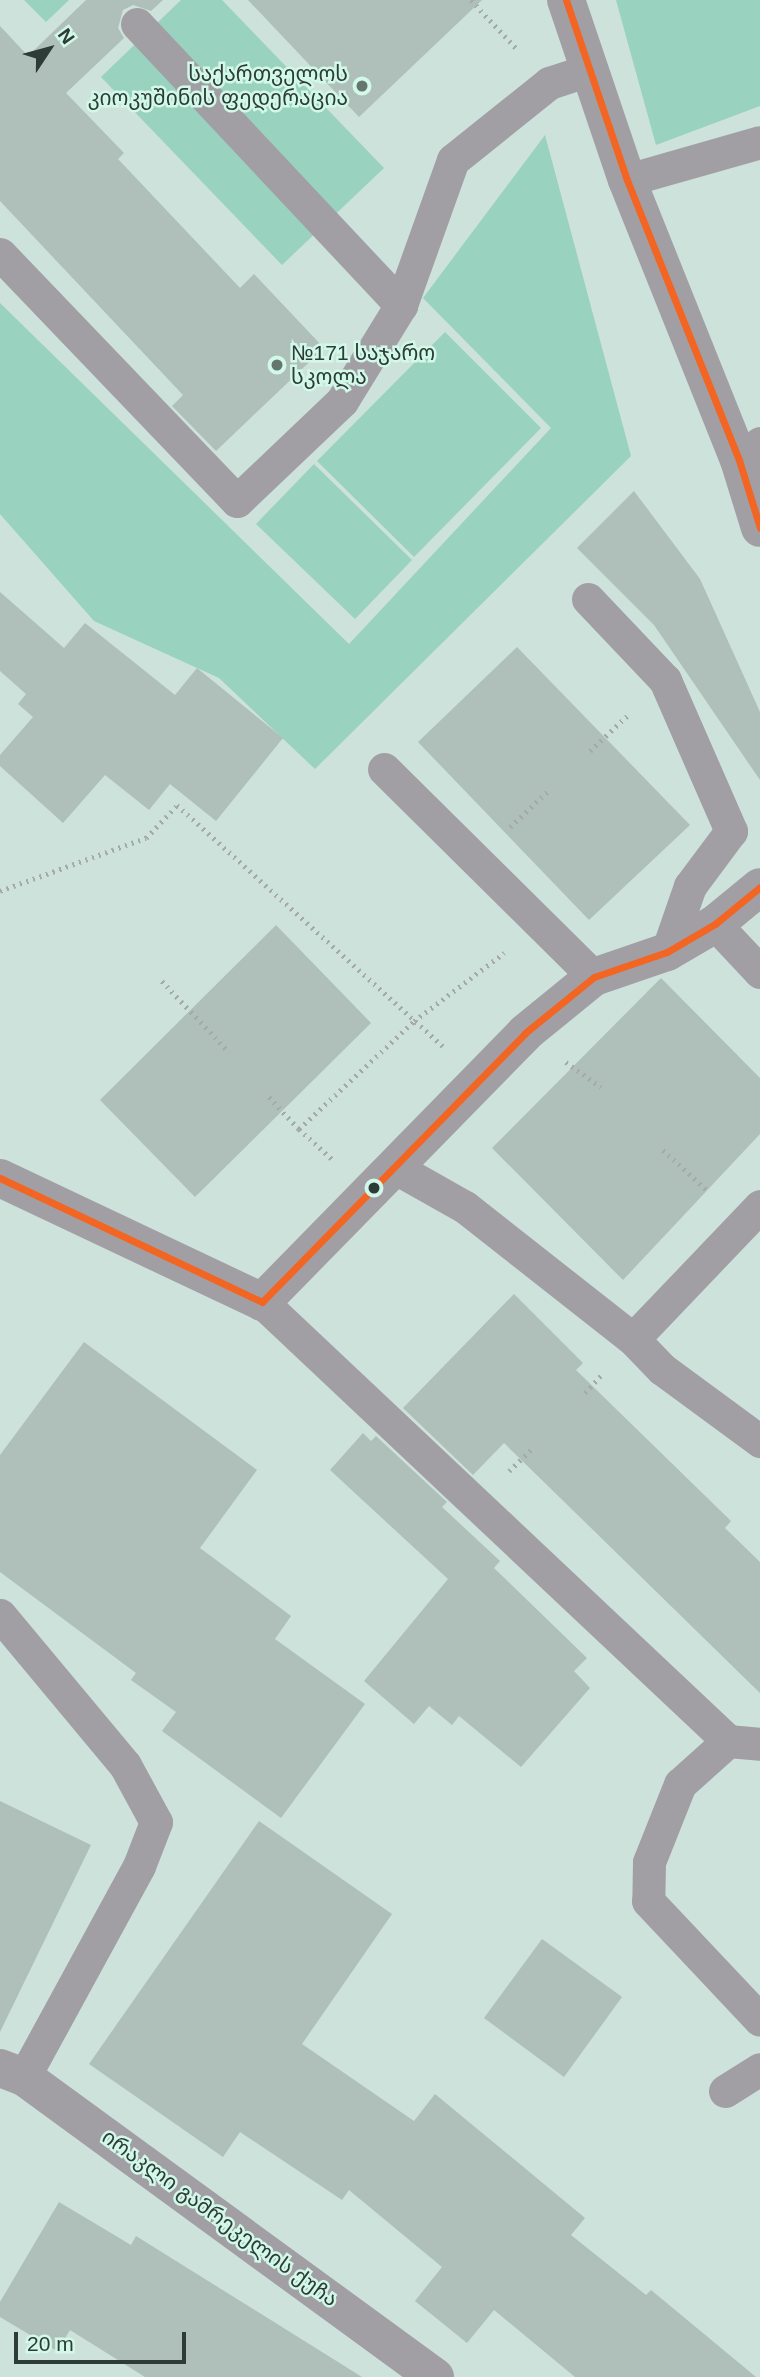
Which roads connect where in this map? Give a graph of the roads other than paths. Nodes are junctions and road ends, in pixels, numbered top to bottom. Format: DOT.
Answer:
graph roads {
  1 [pos="566,0"];
  2 [pos="138,24"];
  3 [pos="587,71"];
  4 [pos="760,142"];
  5 [pos="627,180"];
  6 [pos="0,254"];
  7 [pos="401,305"];
  8 [pos="750,451"];
  9 [pos="760,528"];
  10 [pos="588,599"];
  11 [pos="384,769"];
  12 [pos="760,887"];
  13 [pos="715,924"];
  14 [pos="667,952"];
  15 [pos="760,972"];
  16 [pos="594,977"];
  17 [pos="394,1167"];
  18 [pos="0,1178"];
  19 [pos="760,1206"];
  20 [pos="262,1302"];
  21 [pos="633,1339"];
  22 [pos="760,1441"];
  23 [pos="0,1615"];
  24 [pos="744,1743"];
  25 [pos="760,2020"];
  26 [pos="760,2069"];
  27 [pos="12,2072"];
  28 [pos="724,2091"];
  29 [pos="435,2377"];
  1 -- 3 [label="street"];
  2 -- 7 [label="lane"];
  3 -- 5 [label="street"];
  3 -- 7 [label="lane"];
  4 -- 5 [label="lane"];
  5 -- 8 [label="street"];
  6 -- 7 [label="lane"];
  8 -- 9 [label="street"];
  10 -- 14 [label="lane"];
  11 -- 16 [label="lane"];
  12 -- 13 [label="street"];
  13 -- 14 [label="street"];
  13 -- 15 [label="lane"];
  14 -- 16 [label="street"];
  16 -- 17 [label="street"];
  17 -- 20 [label="street"];
  17 -- 21 [label="lane"];
  18 -- 20 [label="street"];
  19 -- 21 [label="lane"];
  20 -- 24 [label="lane"];
  21 -- 22 [label="lane"];
  23 -- 27 [label="lane"];
  24 -- 25 [label="lane"];
  26 -- 28 [label="lane"];
  27 -- 29 [label="street, ირაკლი გამრეკელის ქუჩა"];
}
